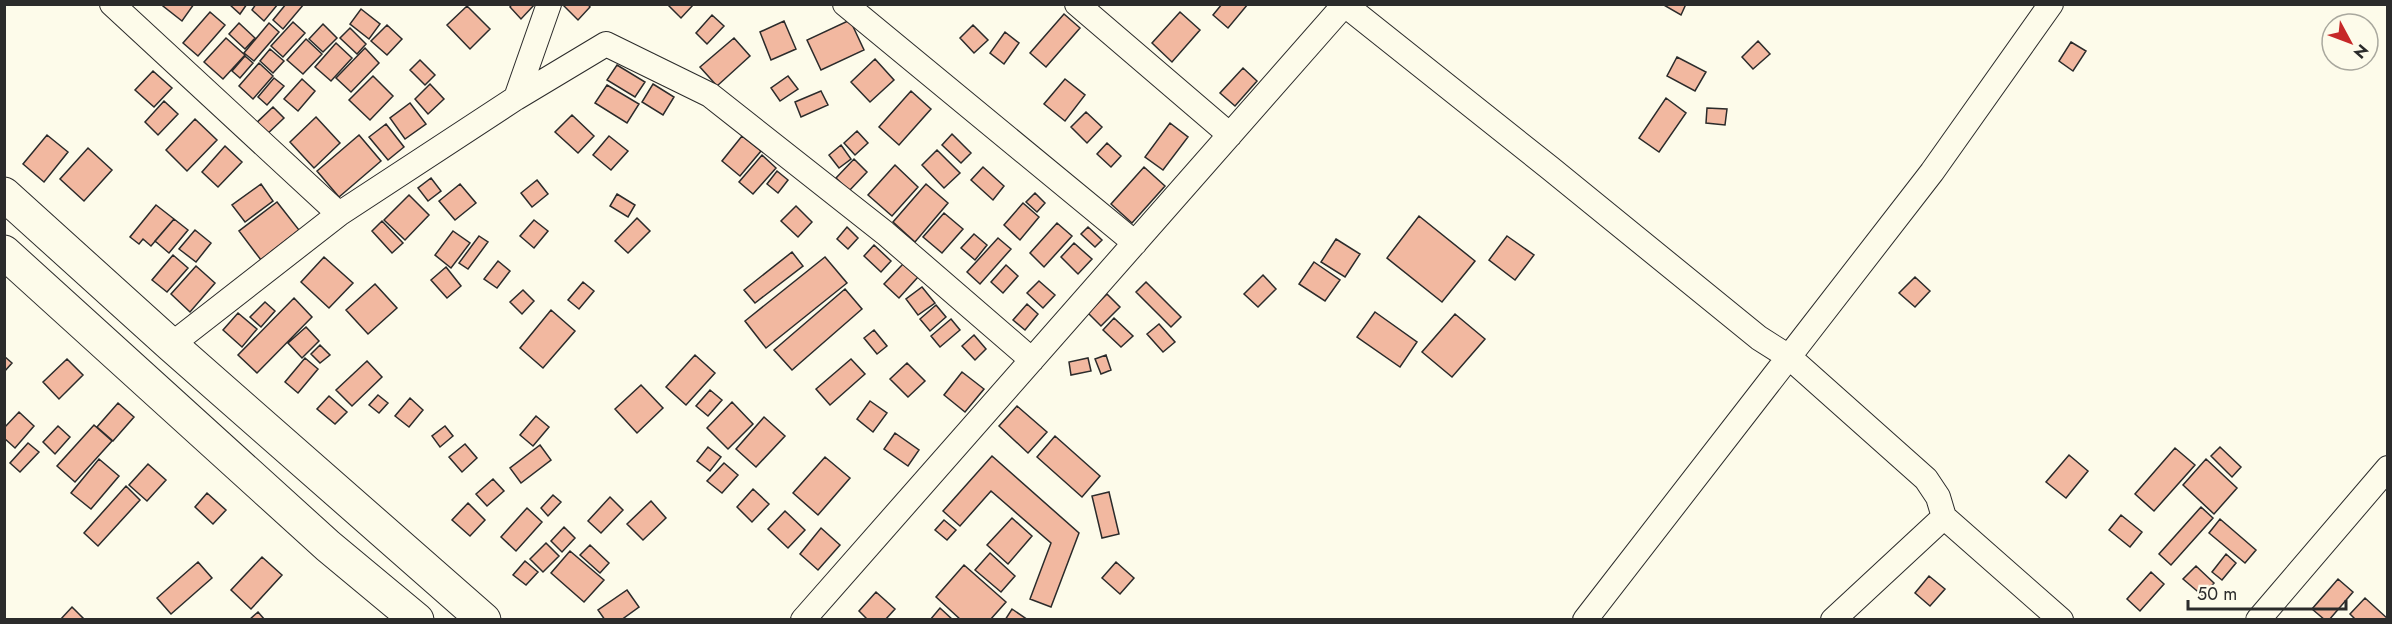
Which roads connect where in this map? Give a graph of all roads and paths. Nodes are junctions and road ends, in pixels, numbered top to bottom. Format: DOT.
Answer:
graph roads {
  1 [pos="112,4"];
  2 [pos="549,4"];
  3 [pos="845,4"];
  4 [pos="1077,4"];
  5 [pos="2051,4"];
  6 [pos="1344,5"];
  7 [pos="516,98"];
  8 [pos="1230,135"];
  9 [pos="4,194"];
  10 [pos="339,214"];
  11 [pos="1135,243"];
  12 [pos="4,252"];
  13 [pos="171,345"];
  14 [pos="1788,357"];
  15 [pos="1032,360"];
  16 [pos="2388,468"];
  17 [pos="1944,517"];
  18 [pos="417,620"];
  19 [pos="484,620"];
  20 [pos="803,620"];
  21 [pos="1585,620"];
  22 [pos="1833,620"];
  23 [pos="2061,620"];
  24 [pos="2258,620"];
  1 -- 10 [label="street"];
  2 -- 7 [label="street"];
  3 -- 11 [label="street"];
  4 -- 8 [label="street"];
  5 -- 14 [label="street"];
  6 -- 8 [label="street"];
  6 -- 14 [label="street"];
  7 -- 10 [label="street"];
  7 -- 15 [label="street"];
  8 -- 11 [label="street"];
  9 -- 13 [label="highway"];
  10 -- 13 [label="street"];
  11 -- 15 [label="street"];
  12 -- 18 [label="highway"];
  13 -- 19 [label="highway"];
  14 -- 17 [label="street"];
  14 -- 21 [label="street"];
  15 -- 20 [label="street"];
  16 -- 24 [label="street"];
  17 -- 22 [label="street"];
  17 -- 23 [label="street"];
}
